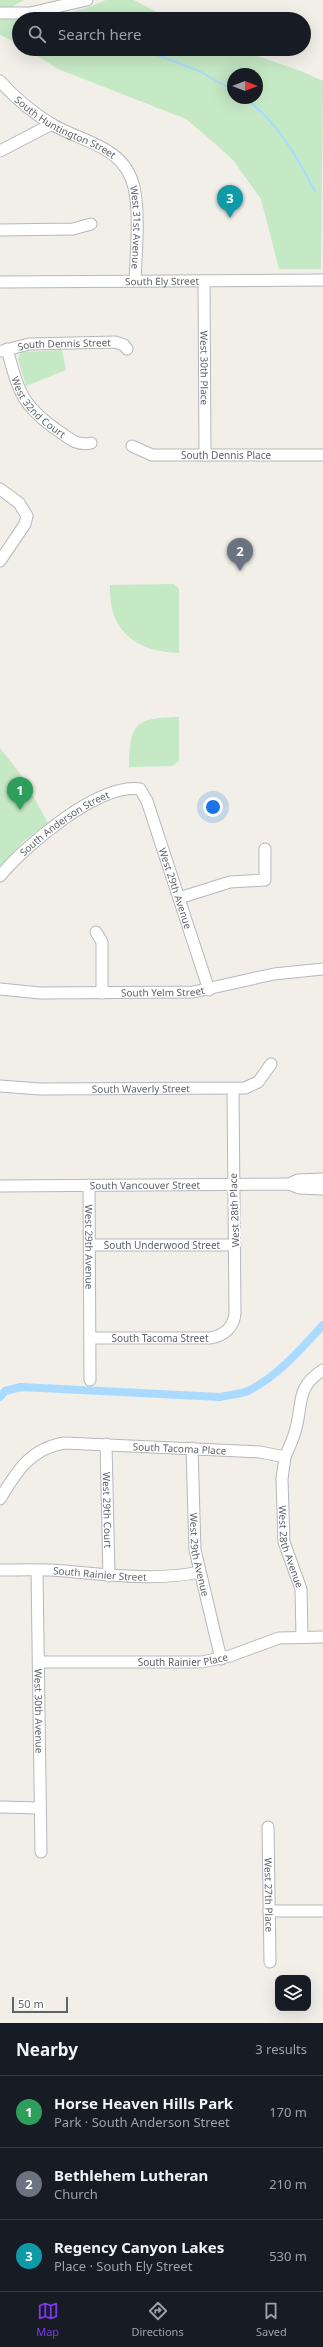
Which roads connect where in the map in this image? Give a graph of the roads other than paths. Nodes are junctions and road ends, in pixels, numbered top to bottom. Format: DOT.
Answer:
graph roads {
  1 [pos="87,0"];
  2 [pos="34,12"];
  3 [pos="0,13"];
  4 [pos="12,13"];
  5 [pos="0,81"];
  6 [pos="52,124"];
  7 [pos="0,151"];
  8 [pos="129,175"];
  9 [pos="91,224"];
  10 [pos="0,230"];
  11 [pos="323,280"];
  12 [pos="135,281"];
  13 [pos="204,281"];
  14 [pos="0,282"];
  15 [pos="128,349"];
  16 [pos="4,350"];
  17 [pos="91,443"];
  18 [pos="132,446"];
  19 [pos="205,455"];
  20 [pos="323,455"];
  21 [pos="0,490"];
  22 [pos="0,561"];
  23 [pos="140,789"];
  24 [pos="265,849"];
  25 [pos="0,876"];
  26 [pos="179,898"];
  27 [pos="96,932"];
  28 [pos="323,969"];
  29 [pos="0,989"];
  30 [pos="209,990"];
  31 [pos="102,993"];
  32 [pos="272,1064"];
  33 [pos="0,1086"];
  34 [pos="233,1089"];
  35 [pos="323,1179"];
  36 [pos="289,1184"];
  37 [pos="89,1185"];
  38 [pos="232,1185"];
  39 [pos="0,1186"];
  40 [pos="323,1188"];
  41 [pos="90,1245"];
  42 [pos="235,1245"];
  43 [pos="228,1330"];
  44 [pos="90,1338"];
  45 [pos="323,1370"];
  46 [pos="90,1380"];
  47 [pos="106,1444"];
  48 [pos="192,1448"];
  49 [pos="285,1457"];
  50 [pos="0,1499"];
  51 [pos="0,1570"];
  52 [pos="37,1570"];
  53 [pos="200,1572"];
  54 [pos="109,1576"];
  55 [pos="302,1636"];
  56 [pos="323,1637"];
  57 [pos="221,1659"];
  58 [pos="39,1662"];
  59 [pos="0,1807"];
  60 [pos="40,1808"];
  61 [pos="268,1827"];
  62 [pos="41,1852"];
  63 [pos="269,1911"];
  64 [pos="323,1911"];
  65 [pos="270,1962"];
  1 -- 2 [label="street"];
  3 -- 4 [label="street"];
  5 -- 6 [label="street, South Huntington Street"];
  6 -- 7 [label="street"];
  6 -- 8 [label="street, South Huntington Street"];
  8 -- 12 [label="street, West 31st Avenue"];
  9 -- 10 [label="street"];
  11 -- 13 [label="street, South Ely Street"];
  12 -- 13 [label="street, South Ely Street"];
  12 -- 14 [label="street, South Ely Street"];
  13 -- 19 [label="street, West 30th Place"];
  15 -- 16 [label="street, South Dennis Street"];
  16 -- 17 [label="street, West 32nd Court"];
  18 -- 19 [label="street, South Dennis Place"];
  19 -- 20 [label="street, South Dennis Place"];
  21 -- 22 [label="street"];
  23 -- 25 [label="street, South Anderson Street"];
  23 -- 26 [label="street, West 29th Avenue"];
  24 -- 26 [label="street"];
  26 -- 30 [label="street, West 29th Avenue"];
  27 -- 31 [label="street"];
  28 -- 30 [label="street, South Yelm Street"];
  29 -- 31 [label="street, South Yelm Street"];
  30 -- 31 [label="street, South Yelm Street"];
  32 -- 34 [label="street, South Waverly Street"];
  33 -- 34 [label="street, South Waverly Street"];
  34 -- 38 [label="street, West 28th Place"];
  35 -- 36 [label="street, South Vancouver Street"];
  36 -- 38 [label="street, South Vancouver Street"];
  36 -- 40 [label="street, South Vancouver Street"];
  37 -- 38 [label="street, South Vancouver Street"];
  37 -- 39 [label="street, South Vancouver Street"];
  37 -- 41 [label="street, West 29th Avenue"];
  38 -- 42 [label="street, West 28th Place"];
  41 -- 42 [label="street, South Underwood Street"];
  41 -- 44 [label="street, West 29th Avenue"];
  42 -- 43 [label="street, West 28th Place"];
  43 -- 44 [label="street, South Tacoma Street"];
  44 -- 46 [label="street, West 29th Avenue"];
  45 -- 49 [label="street"];
  47 -- 48 [label="street, South Tacoma Place"];
  47 -- 50 [label="street, South Tacoma Place"];
  47 -- 54 [label="street, West 29th Court"];
  48 -- 49 [label="street, South Tacoma Place"];
  48 -- 53 [label="street, West 29th Avenue"];
  49 -- 55 [label="street, West 28th Avenue"];
  51 -- 52 [label="street, South Rainier Street"];
  52 -- 54 [label="street, South Rainier Street"];
  52 -- 58 [label="street, West 30th Avenue"];
  53 -- 54 [label="street, South Rainier Street"];
  53 -- 57 [label="street, West 29th Avenue"];
  55 -- 56 [label="street, South Rainier Place"];
  55 -- 57 [label="street, South Rainier Place"];
  57 -- 58 [label="street, South Rainier Place"];
  58 -- 60 [label="street, West 30th Avenue"];
  59 -- 60 [label="street"];
  60 -- 62 [label="street, West 30th Avenue"];
  61 -- 63 [label="street, West 27th Place"];
  63 -- 64 [label="street"];
  63 -- 65 [label="street, West 27th Place"];
}
